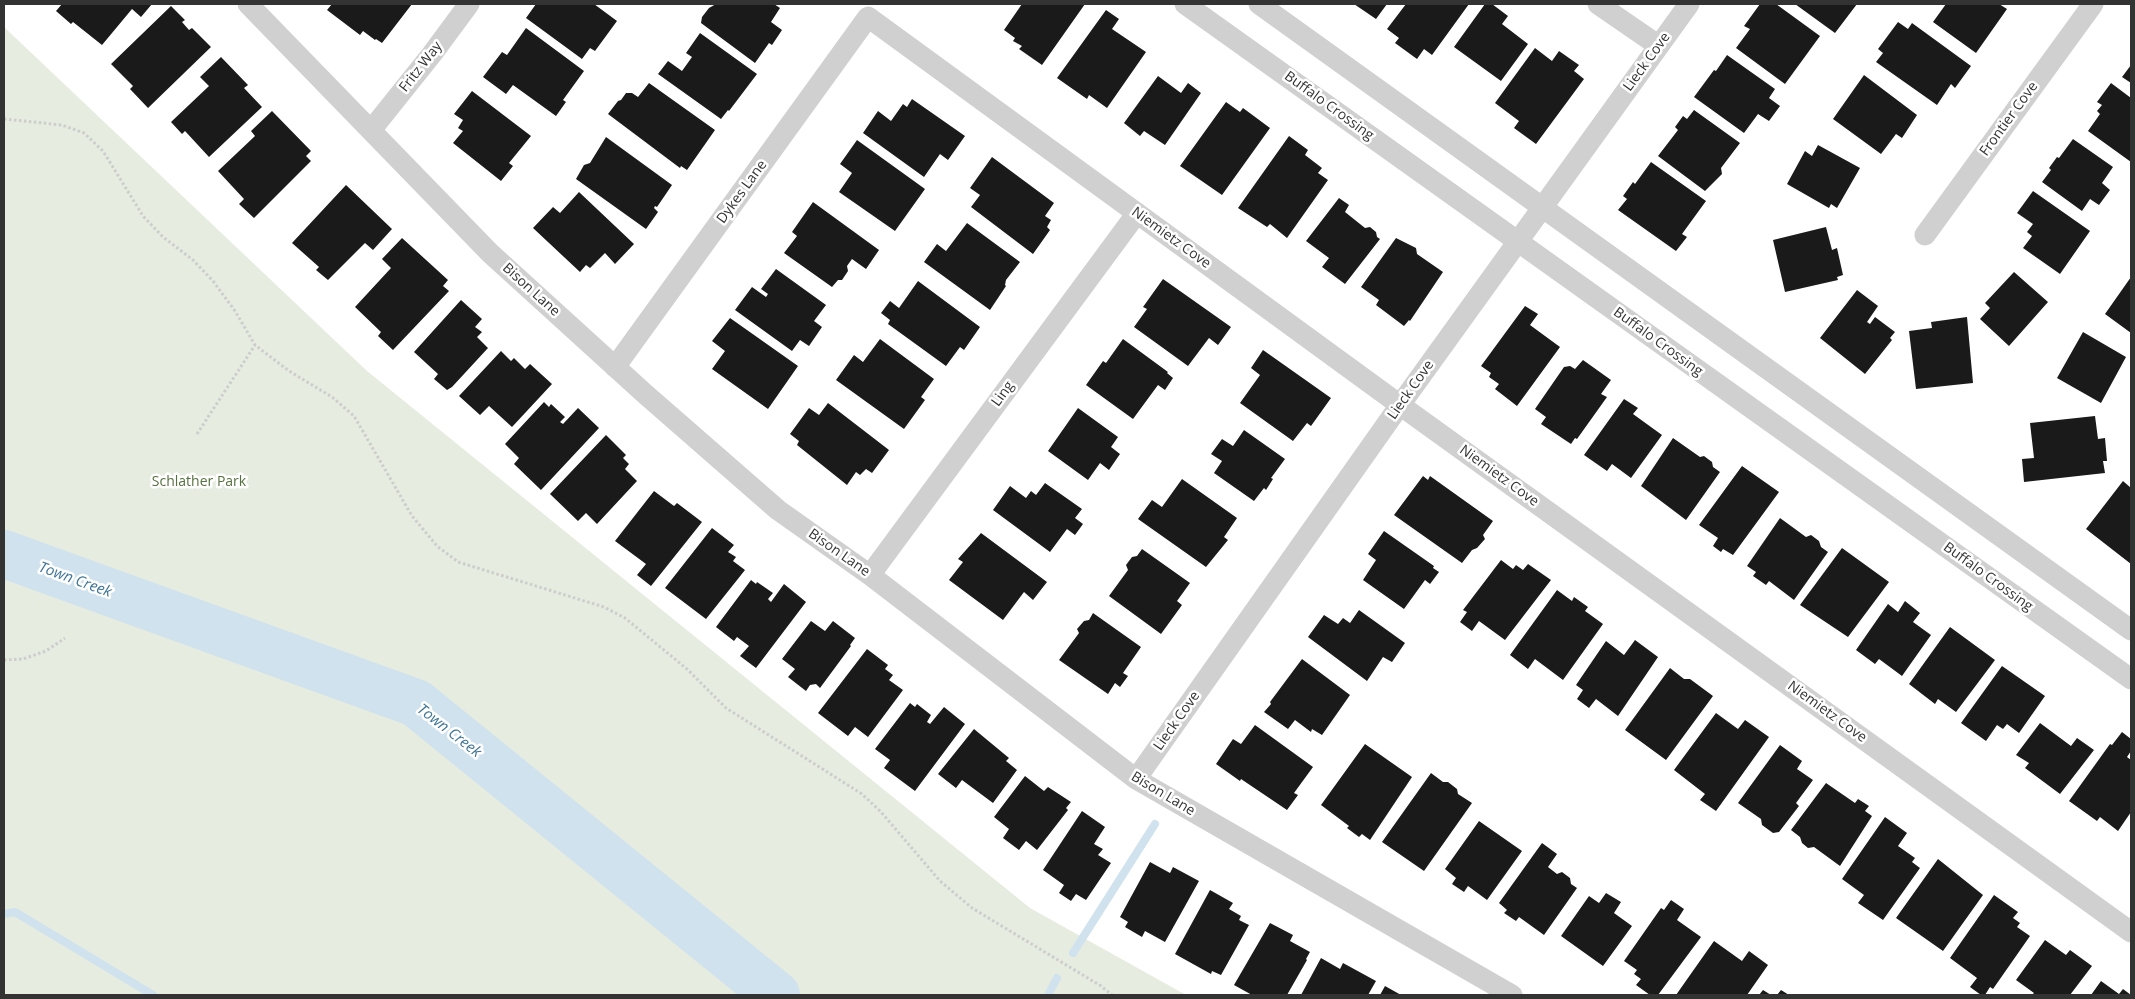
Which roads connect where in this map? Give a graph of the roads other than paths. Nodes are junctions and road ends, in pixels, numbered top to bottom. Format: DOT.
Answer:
graph roads {
  1 [pos="248,4"];
  2 [pos="469,4"];
  3 [pos="1185,4"];
  4 [pos="1259,4"];
  5 [pos="1598,4"];
  6 [pos="1689,4"];
  7 [pos="2093,4"];
  8 [pos="868,17"];
  9 [pos="1659,46"];
  10 [pos="372,129"];
  11 [pos="1542,207"];
  12 [pos="1136,213"];
  13 [pos="1925,235"];
  14 [pos="1517,241"];
  15 [pos="615,367"];
  16 [pos="1400,405"];
  17 [pos="870,575"];
  18 [pos="2131,630"];
  19 [pos="2131,679"];
  20 [pos="1136,779"];
  21 [pos="2131,932"];
  22 [pos="1512,995"];
  1 -- 10 [label="street, Bison Lane"];
  2 -- 10 [label="street, Fritz Way"];
  3 -- 14 [label="street, Buffalo Crossing"];
  4 -- 11 [label="street"];
  5 -- 9 [label="street"];
  6 -- 9 [label="street, Lieck Cove"];
  7 -- 13 [label="street, Frontier Cove"];
  8 -- 12 [label="street, Niemietz Cove"];
  8 -- 15 [label="street, Dykes Lane"];
  9 -- 11 [label="street, Lieck Cove"];
  10 -- 15 [label="street, Bison Lane"];
  11 -- 14 [label="street, Lieck Cove"];
  11 -- 18 [label="street"];
  12 -- 16 [label="street, Niemietz Cove"];
  12 -- 17 [label="street, Ling"];
  14 -- 16 [label="street, Lieck Cove"];
  14 -- 19 [label="street, Buffalo Crossing"];
  15 -- 17 [label="street, Bison Lane"];
  16 -- 20 [label="street, Lieck Cove"];
  16 -- 21 [label="street, Niemietz Cove"];
  17 -- 20 [label="street, Bison Lane"];
  20 -- 22 [label="street, Bison Lane"];
}
